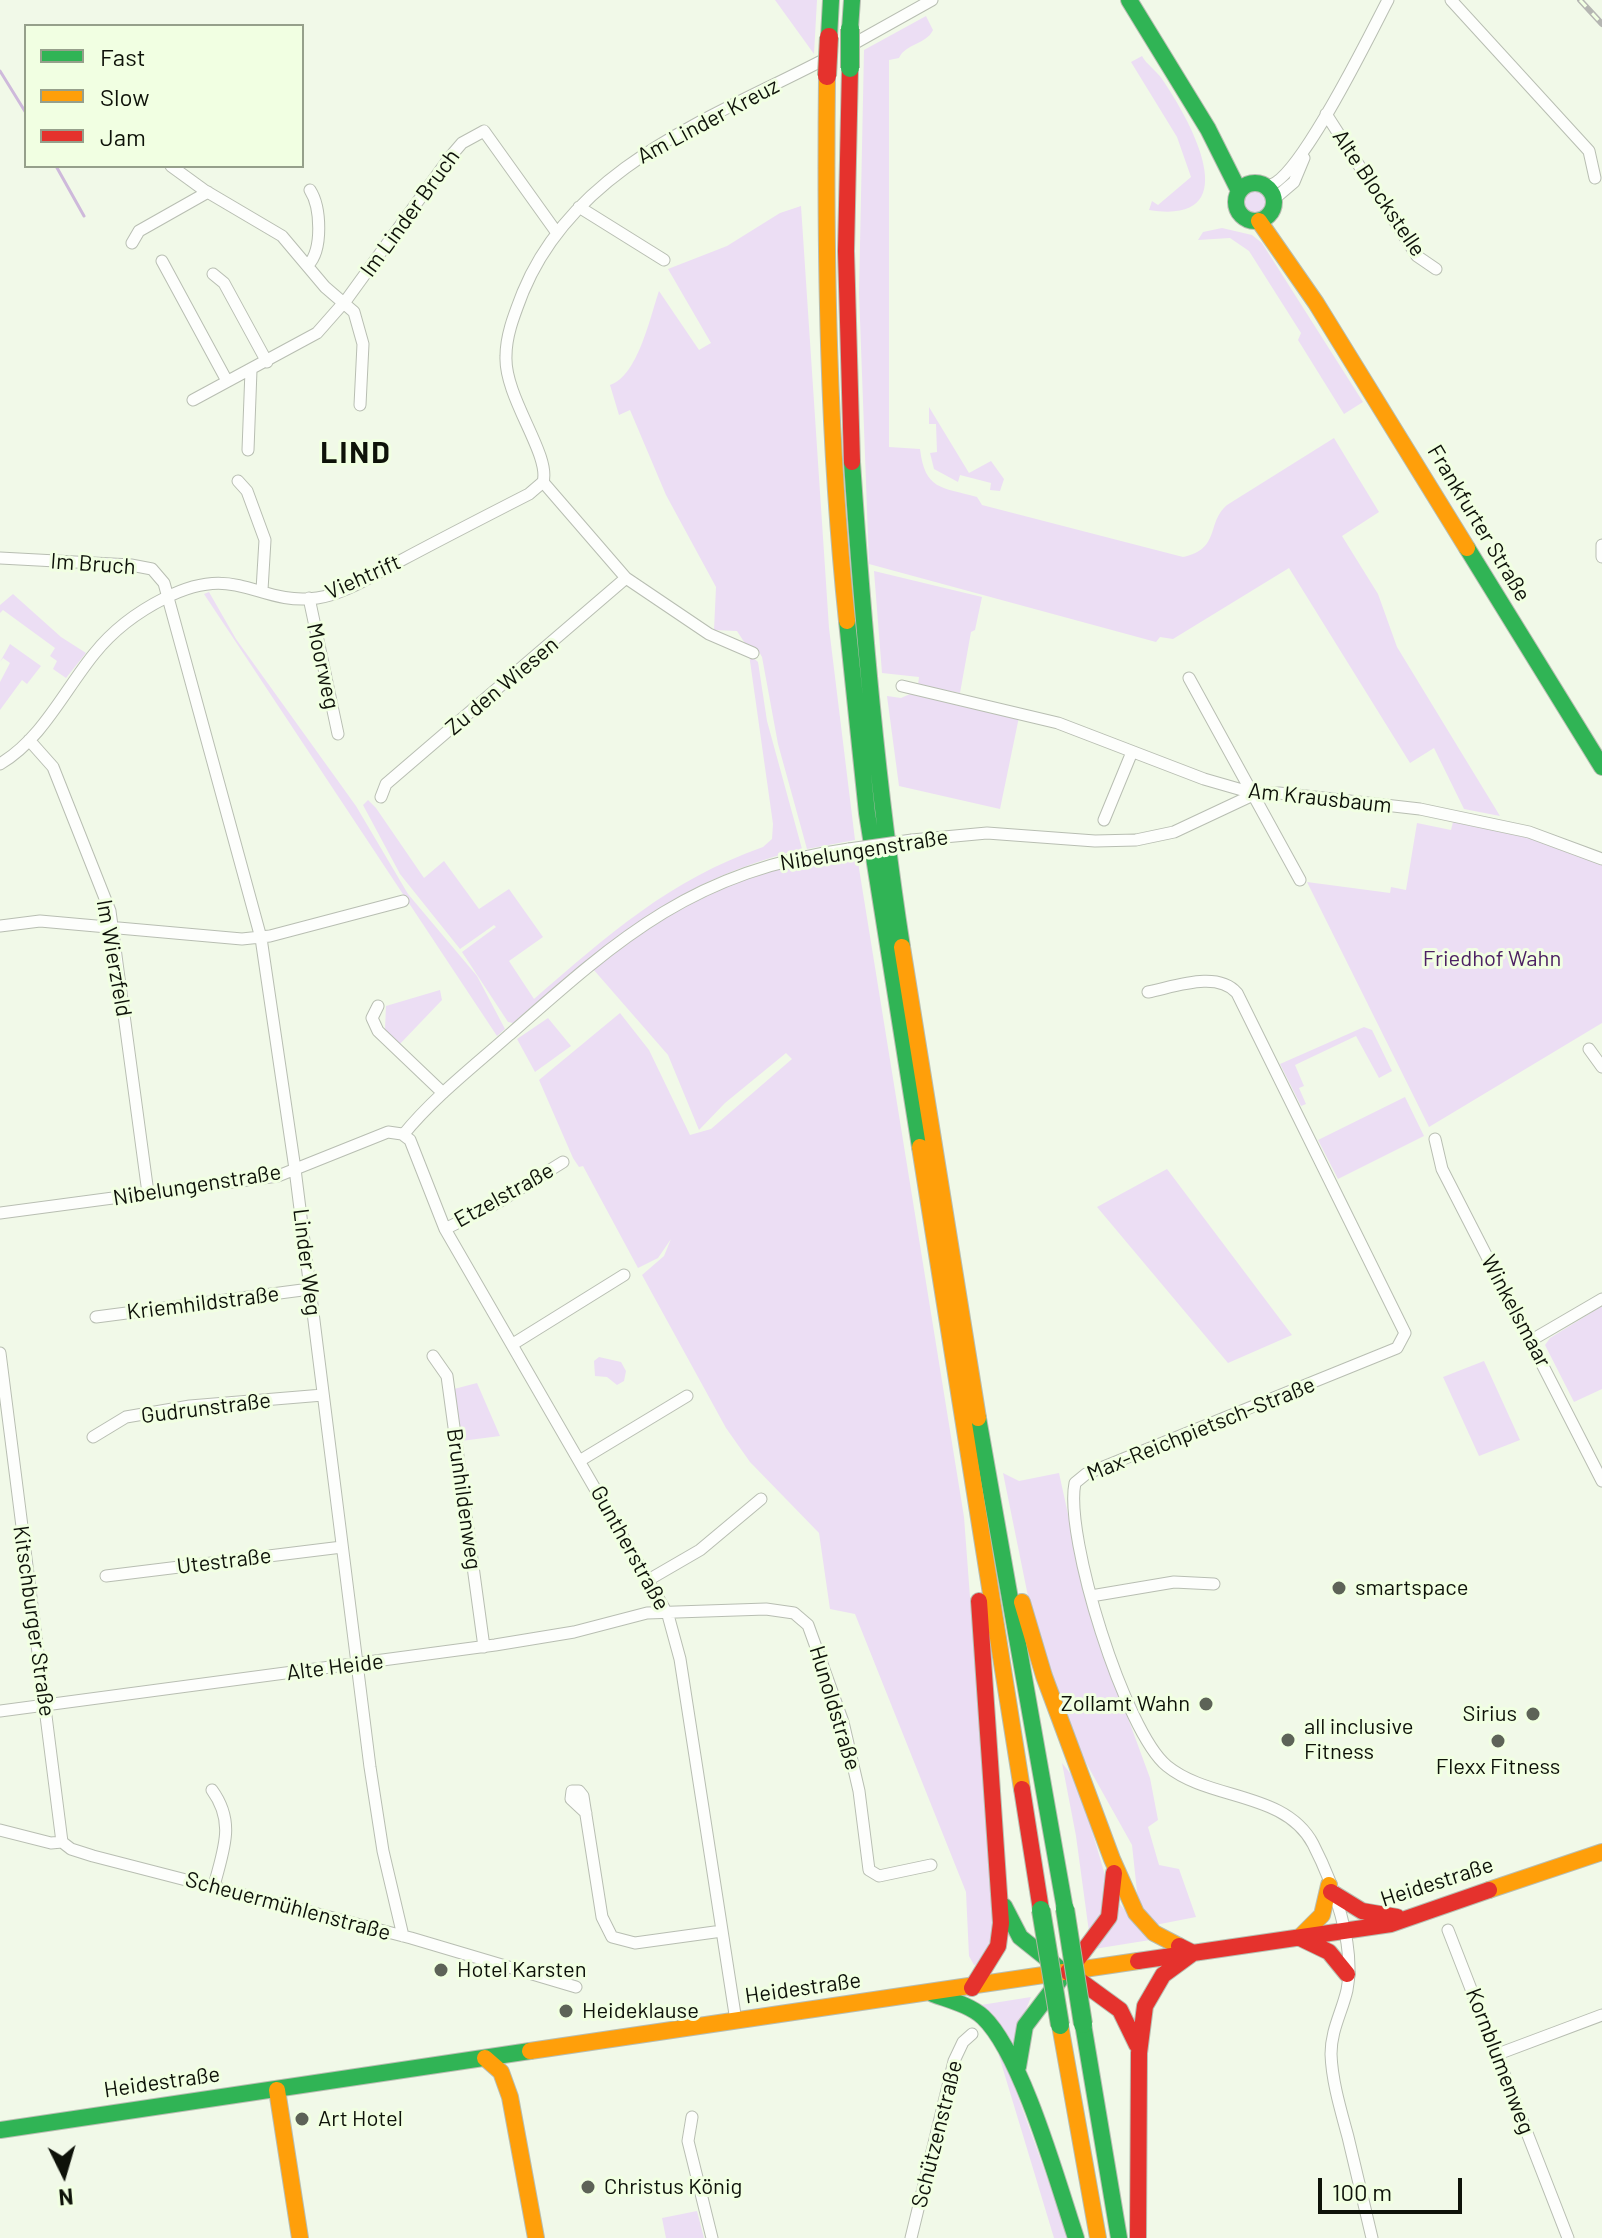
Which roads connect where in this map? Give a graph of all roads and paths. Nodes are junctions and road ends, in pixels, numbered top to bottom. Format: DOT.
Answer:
graph roads {
  1 [pos="831,0"];
  2 [pos="852,0"];
  3 [pos="932,0"];
  4 [pos="1129,0"];
  5 [pos="1388,0"];
  6 [pos="1451,0"];
  7 [pos="1326,114"];
  8 [pos="174,168"];
  9 [pos="1595,178"];
  10 [pos="310,190"];
  11 [pos="208,192"];
  12 [pos="1260,199"];
  13 [pos="579,207"];
  14 [pos="557,233"];
  15 [pos="132,243"];
  16 [pos="664,260"];
  17 [pos="162,261"];
  18 [pos="308,265"];
  19 [pos="1436,269"];
  20 [pos="213,274"];
  21 [pos="344,303"];
  22 [pos="267,362"];
  23 [pos="251,370"];
  24 [pos="227,381"];
  25 [pos="193,400"];
  26 [pos="360,405"];
  27 [pos="248,450"];
  28 [pos="238,481"];
  29 [pos="543,482"];
  30 [pos="1602,545"];
  31 [pos="1602,557"];
  32 [pos="0,558"];
  33 [pos="626,578"];
  34 [pos="262,590"];
  35 [pos="168,596"];
  36 [pos="309,598"];
  37 [pos="753,653"];
  38 [pos="1189,678"];
  39 [pos="902,686"];
  40 [pos="338,734"];
  41 [pos="29,740"];
  42 [pos="1132,752"];
  43 [pos="0,764"];
  44 [pos="1602,767"];
  45 [pos="1256,794"];
  46 [pos="381,797"];
  47 [pos="1104,820"];
  48 [pos="1602,859"];
  49 [pos="1300,880"];
  50 [pos="403,901"];
  51 [pos="0,926"];
  52 [pos="113,926"];
  53 [pos="261,938"];
  54 [pos="1148,992"];
  55 [pos="378,1006"];
  56 [pos="1589,1049"];
  57 [pos="1602,1067"];
  58 [pos="443,1093"];
  59 [pos="403,1135"];
  60 [pos="1435,1139"];
  61 [pos="563,1162"];
  62 [pos="295,1169"];
  63 [pos="148,1193"];
  64 [pos="0,1213"];
  65 [pos="445,1229"];
  66 [pos="624,1275"];
  67 [pos="310,1289"];
  68 [pos="1602,1299"];
  69 [pos="96,1317"];
  70 [pos="1530,1341"];
  71 [pos="513,1344"];
  72 [pos="0,1353"];
  73 [pos="433,1356"];
  74 [pos="323,1395"];
  75 [pos="687,1396"];
  76 [pos="93,1437"];
  77 [pos="581,1460"];
  78 [pos="1602,1481"];
  79 [pos="972,1489"];
  80 [pos="761,1499"];
  81 [pos="994,1517"];
  82 [pos="342,1547"];
  83 [pos="106,1576"];
  84 [pos="650,1579"];
  85 [pos="1214,1584"];
  86 [pos="1091,1596"];
  87 [pos="668,1615"];
  88 [pos="484,1647"];
  89 [pos="357,1664"];
  90 [pos="46,1705"];
  91 [pos="0,1711"];
  92 [pos="212,1790"];
  93 [pos="586,1813"];
  94 [pos="0,1830"];
  95 [pos="62,1842"];
  96 [pos="1602,1852"];
  97 [pos="1112,1859"];
  98 [pos="931,1865"];
  99 [pos="214,1886"];
  100 [pos="1330,1888"];
  101 [pos="1000,1891"];
  102 [pos="1414,1918"];
  103 [pos="1448,1930"];
  104 [pos="722,1931"];
  105 [pos="1344,1931"];
  106 [pos="403,1936"];
  107 [pos="1298,1938"];
  108 [pos="1193,1953"];
  109 [pos="1067,1972"];
  110 [pos="1347,1974"];
  111 [pos="576,1987"];
  112 [pos="972,1988"];
  113 [pos="933,1994"];
  114 [pos="1602,2015"];
  115 [pos="736,2021"];
  116 [pos="972,2034"];
  117 [pos="523,2052"];
  118 [pos="1139,2053"];
  119 [pos="1498,2054"];
  120 [pos="485,2058"];
  121 [pos="1018,2078"];
  122 [pos="277,2090"];
  123 [pos="510,2097"];
  124 [pos="692,2117"];
  125 [pos="0,2130"];
  126 [pos="300,2238"];
  127 [pos="536,2238"];
  128 [pos="712,2238"];
  129 [pos="911,2238"];
  130 [pos="1076,2238"];
  131 [pos="1098,2238"];
  132 [pos="1119,2238"];
  133 [pos="1138,2238"];
  134 [pos="1372,2238"];
  135 [pos="1568,2238"];
  1 -- 79 [label="main road, bridge"];
  2 -- 81 [label="main road, bridge"];
  3 -- 13 [label="street, Am Linder Kreuz"];
  4 -- 12 [label="main road, Frankfurter Straße"];
  5 -- 7 [label="street, Alte Blockstelle"];
  6 -- 9 [label="street"];
  7 -- 12 [label="street, Alte Blockstelle"];
  7 -- 19 [label="street, Alte Blockstelle"];
  8 -- 11 [label="street"];
  10 -- 18 [label="street"];
  11 -- 15 [label="street"];
  11 -- 18 [label="street"];
  12 -- 44 [label="main road, Frankfurter Straße"];
  13 -- 14 [label="street, Am Linder Kreuz"];
  13 -- 16 [label="street"];
  14 -- 21 [label="street, Im Linder Bruch"];
  14 -- 29 [label="street, Am Linder Kreuz"];
  17 -- 24 [label="street"];
  18 -- 21 [label="street"];
  20 -- 22 [label="street"];
  21 -- 22 [label="street, Im Linder Bruch"];
  21 -- 26 [label="street"];
  22 -- 23 [label="street, Im Linder Bruch"];
  23 -- 24 [label="street, Im Linder Bruch"];
  23 -- 27 [label="street"];
  24 -- 25 [label="street, Im Linder Bruch"];
  28 -- 34 [label="street"];
  29 -- 33 [label="street, Am Linder Kreuz"];
  29 -- 36 [label="street, Viehtrift"];
  30 -- 31 [label="street"];
  32 -- 35 [label="street, Im Bruch"];
  33 -- 37 [label="street, Am Linder Kreuz"];
  33 -- 46 [label="street, Zu den Wiesen"];
  34 -- 35 [label="street, Viehtrift"];
  34 -- 36 [label="street, Viehtrift"];
  35 -- 41 [label="street, Viehtrift"];
  35 -- 53 [label="street, Linder Weg"];
  36 -- 40 [label="street, Moorweg"];
  38 -- 45 [label="street"];
  39 -- 42 [label="street, Am Krausbaum"];
  41 -- 43 [label="street, Viehtrift"];
  41 -- 52 [label="street, Im Wierzfeld"];
  42 -- 45 [label="street, Am Krausbaum"];
  42 -- 47 [label="street"];
  45 -- 48 [label="street, Am Krausbaum"];
  45 -- 49 [label="street"];
  45 -- 58 [label="street, Nibelungenstraße, bridge"];
  50 -- 53 [label="street"];
  51 -- 52 [label="street"];
  52 -- 53 [label="street"];
  52 -- 63 [label="street, Im Wierzfeld"];
  53 -- 62 [label="street, Linder Weg"];
  54 -- 86 [label="street, Max-Reichpietsch-Straße"];
  55 -- 58 [label="street"];
  56 -- 57 [label="street"];
  58 -- 59 [label="street, Nibelungenstraße"];
  59 -- 62 [label="street, Nibelungenstraße"];
  59 -- 65 [label="street, Guntherstraße"];
  60 -- 70 [label="street, Winkelsmaar"];
  61 -- 65 [label="street, Etzelstraße"];
  62 -- 63 [label="street, Nibelungenstraße"];
  62 -- 67 [label="street, Linder Weg"];
  63 -- 64 [label="street, Nibelungenstraße"];
  65 -- 71 [label="street, Guntherstraße"];
  66 -- 71 [label="street"];
  67 -- 69 [label="street, Kriemhildstraße"];
  67 -- 74 [label="street, Linder Weg"];
  68 -- 70 [label="street"];
  70 -- 78 [label="street, Winkelsmaar"];
  71 -- 77 [label="street, Guntherstraße"];
  72 -- 90 [label="street, Kitschburger Straße"];
  73 -- 88 [label="street, Brunhildenweg"];
  74 -- 76 [label="street, Gudrunstraße"];
  74 -- 82 [label="street, Linder Weg"];
  75 -- 77 [label="street"];
  77 -- 84 [label="street, Guntherstraße"];
  79 -- 101 [label="main road"];
  79 -- 131 [label="main road, bridge"];
  80 -- 84 [label="street"];
  81 -- 97 [label="main road"];
  81 -- 132 [label="main road, bridge"];
  82 -- 83 [label="street, Utestraße"];
  82 -- 89 [label="street, Linder Weg"];
  84 -- 87 [label="street, Guntherstraße"];
  85 -- 86 [label="street"];
  86 -- 100 [label="street, Max-Reichpietsch-Straße"];
  87 -- 88 [label="street, Alte Heide"];
  87 -- 98 [label="street, Hunoldstraße"];
  87 -- 104 [label="street, Guntherstraße"];
  88 -- 89 [label="street, Alte Heide"];
  89 -- 90 [label="street, Alte Heide"];
  89 -- 106 [label="street, Linder Weg"];
  90 -- 91 [label="street, Alte Heide"];
  90 -- 95 [label="street, Kitschburger Straße"];
  92 -- 99 [label="street"];
  93 -- 104 [label="street"];
  94 -- 95 [label="street, Scheuermühlenstraße"];
  95 -- 99 [label="street, Scheuermühlenstraße"];
  96 -- 102 [label="main road, Heidestraße"];
  97 -- 108 [label="main road"];
  97 -- 109 [label="main road"];
  99 -- 106 [label="street, Scheuermühlenstraße"];
  100 -- 102 [label="main road"];
  100 -- 105 [label="street, Max-Reichpietsch-Straße"];
  100 -- 107 [label="main road"];
  101 -- 109 [label="main road"];
  101 -- 112 [label="main road"];
  102 -- 105 [label="main road, Heidestraße"];
  103 -- 119 [label="street, Kornblumenweg"];
  104 -- 115 [label="street, Guntherstraße"];
  105 -- 107 [label="main road, Heidestraße"];
  105 -- 110 [label="street, Max-Reichpietsch-Straße"];
  106 -- 111 [label="street, Scheuermühlenstraße"];
  107 -- 108 [label="main road, Heidestraße"];
  107 -- 110 [label="main road"];
  108 -- 109 [label="main road, Heidestraße"];
  108 -- 118 [label="main road"];
  109 -- 112 [label="main road, Heidestraße"];
  109 -- 118 [label="main road"];
  109 -- 121 [label="main road"];
  110 -- 134 [label="street, Max-Reichpietsch-Straße"];
  112 -- 113 [label="main road, Heidestraße"];
  113 -- 115 [label="main road, Heidestraße"];
  113 -- 121 [label="main road"];
  114 -- 119 [label="street"];
  115 -- 117 [label="main road, Heidestraße"];
  116 -- 129 [label="street, Schützenstraße"];
  117 -- 120 [label="main road, Heidestraße"];
  117 -- 123 [label="main road"];
  118 -- 133 [label="main road"];
  119 -- 135 [label="street, Kornblumenweg"];
  120 -- 122 [label="main road, Heidestraße"];
  120 -- 123 [label="main road"];
  121 -- 130 [label="main road"];
  122 -- 125 [label="main road, Heidestraße"];
  122 -- 126 [label="main road"];
  123 -- 127 [label="main road"];
  124 -- 128 [label="street"];
}
